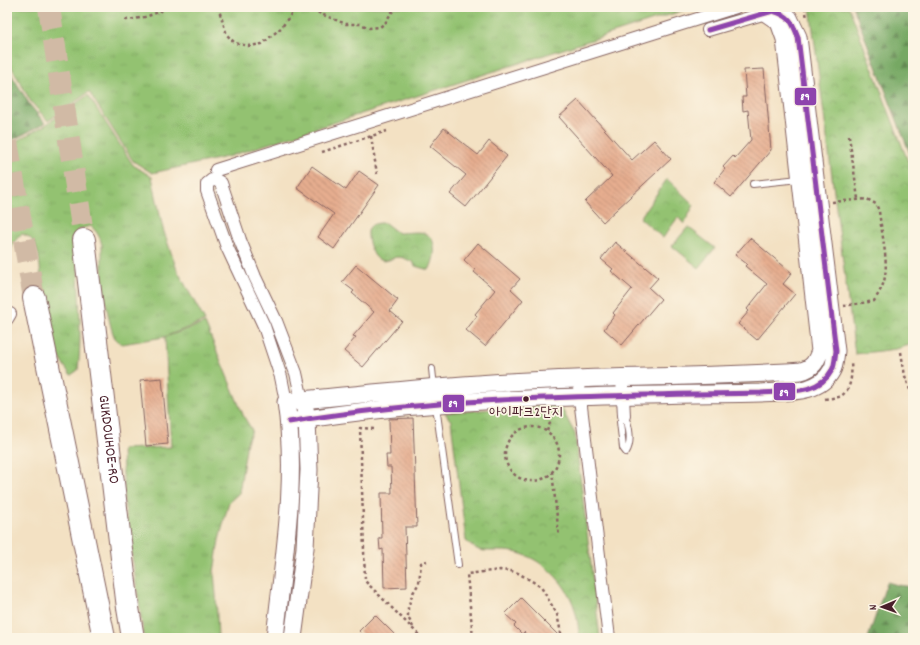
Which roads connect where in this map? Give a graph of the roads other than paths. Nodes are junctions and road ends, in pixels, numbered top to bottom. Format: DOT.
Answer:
graph roads {
  1 [pos="736,7"];
  2 [pos="766,13"];
  3 [pos="708,30"];
  4 [pos="216,170"];
  5 [pos="808,178"];
  6 [pos="753,184"];
  7 [pos="84,240"];
  8 [pos="34,298"];
  9 [pos="432,369"];
  10 [pos="622,378"];
  11 [pos="578,379"];
  12 [pos="435,396"];
  13 [pos="623,396"];
  14 [pos="580,397"];
  15 [pos="294,401"];
  16 [pos="341,414"];
  17 [pos="624,416"];
  18 [pos="307,419"];
  19 [pos="289,422"];
  20 [pos="308,457"];
  21 [pos="458,565"];
  22 [pos="104,638"];
  23 [pos="133,638"];
  24 [pos="275,638"];
  25 [pos="293,638"];
  26 [pos="609,638"];
  1 -- 4 [label="street"];
  2 -- 3 [label="street"];
  2 -- 5 [label="street"];
  5 -- 6 [label="lane"];
  5 -- 10 [label="street"];
  5 -- 13 [label="street"];
  7 -- 23 [label="highway, GUKDOUHOE-RO"];
  8 -- 22 [label="highway"];
  9 -- 12 [label="lane"];
  10 -- 11 [label="street"];
  10 -- 13 [label="street"];
  11 -- 12 [label="street"];
  11 -- 14 [label="street"];
  12 -- 14 [label="street"];
  12 -- 15 [label="street"];
  12 -- 16 [label="street"];
  12 -- 21 [label="lane"];
  13 -- 14 [label="street"];
  13 -- 17 [label="street"];
  14 -- 26 [label="street"];
  15 -- 15 [label="street"];
  15 -- 18 [label="street"];
  15 -- 19 [label="street"];
  16 -- 18 [label="street"];
  16 -- 20 [label="street"];
  17 -- 17 [label="lane"];
  18 -- 19 [label="street"];
  18 -- 20 [label="street"];
  19 -- 24 [label="street"];
  20 -- 25 [label="street"];
}
